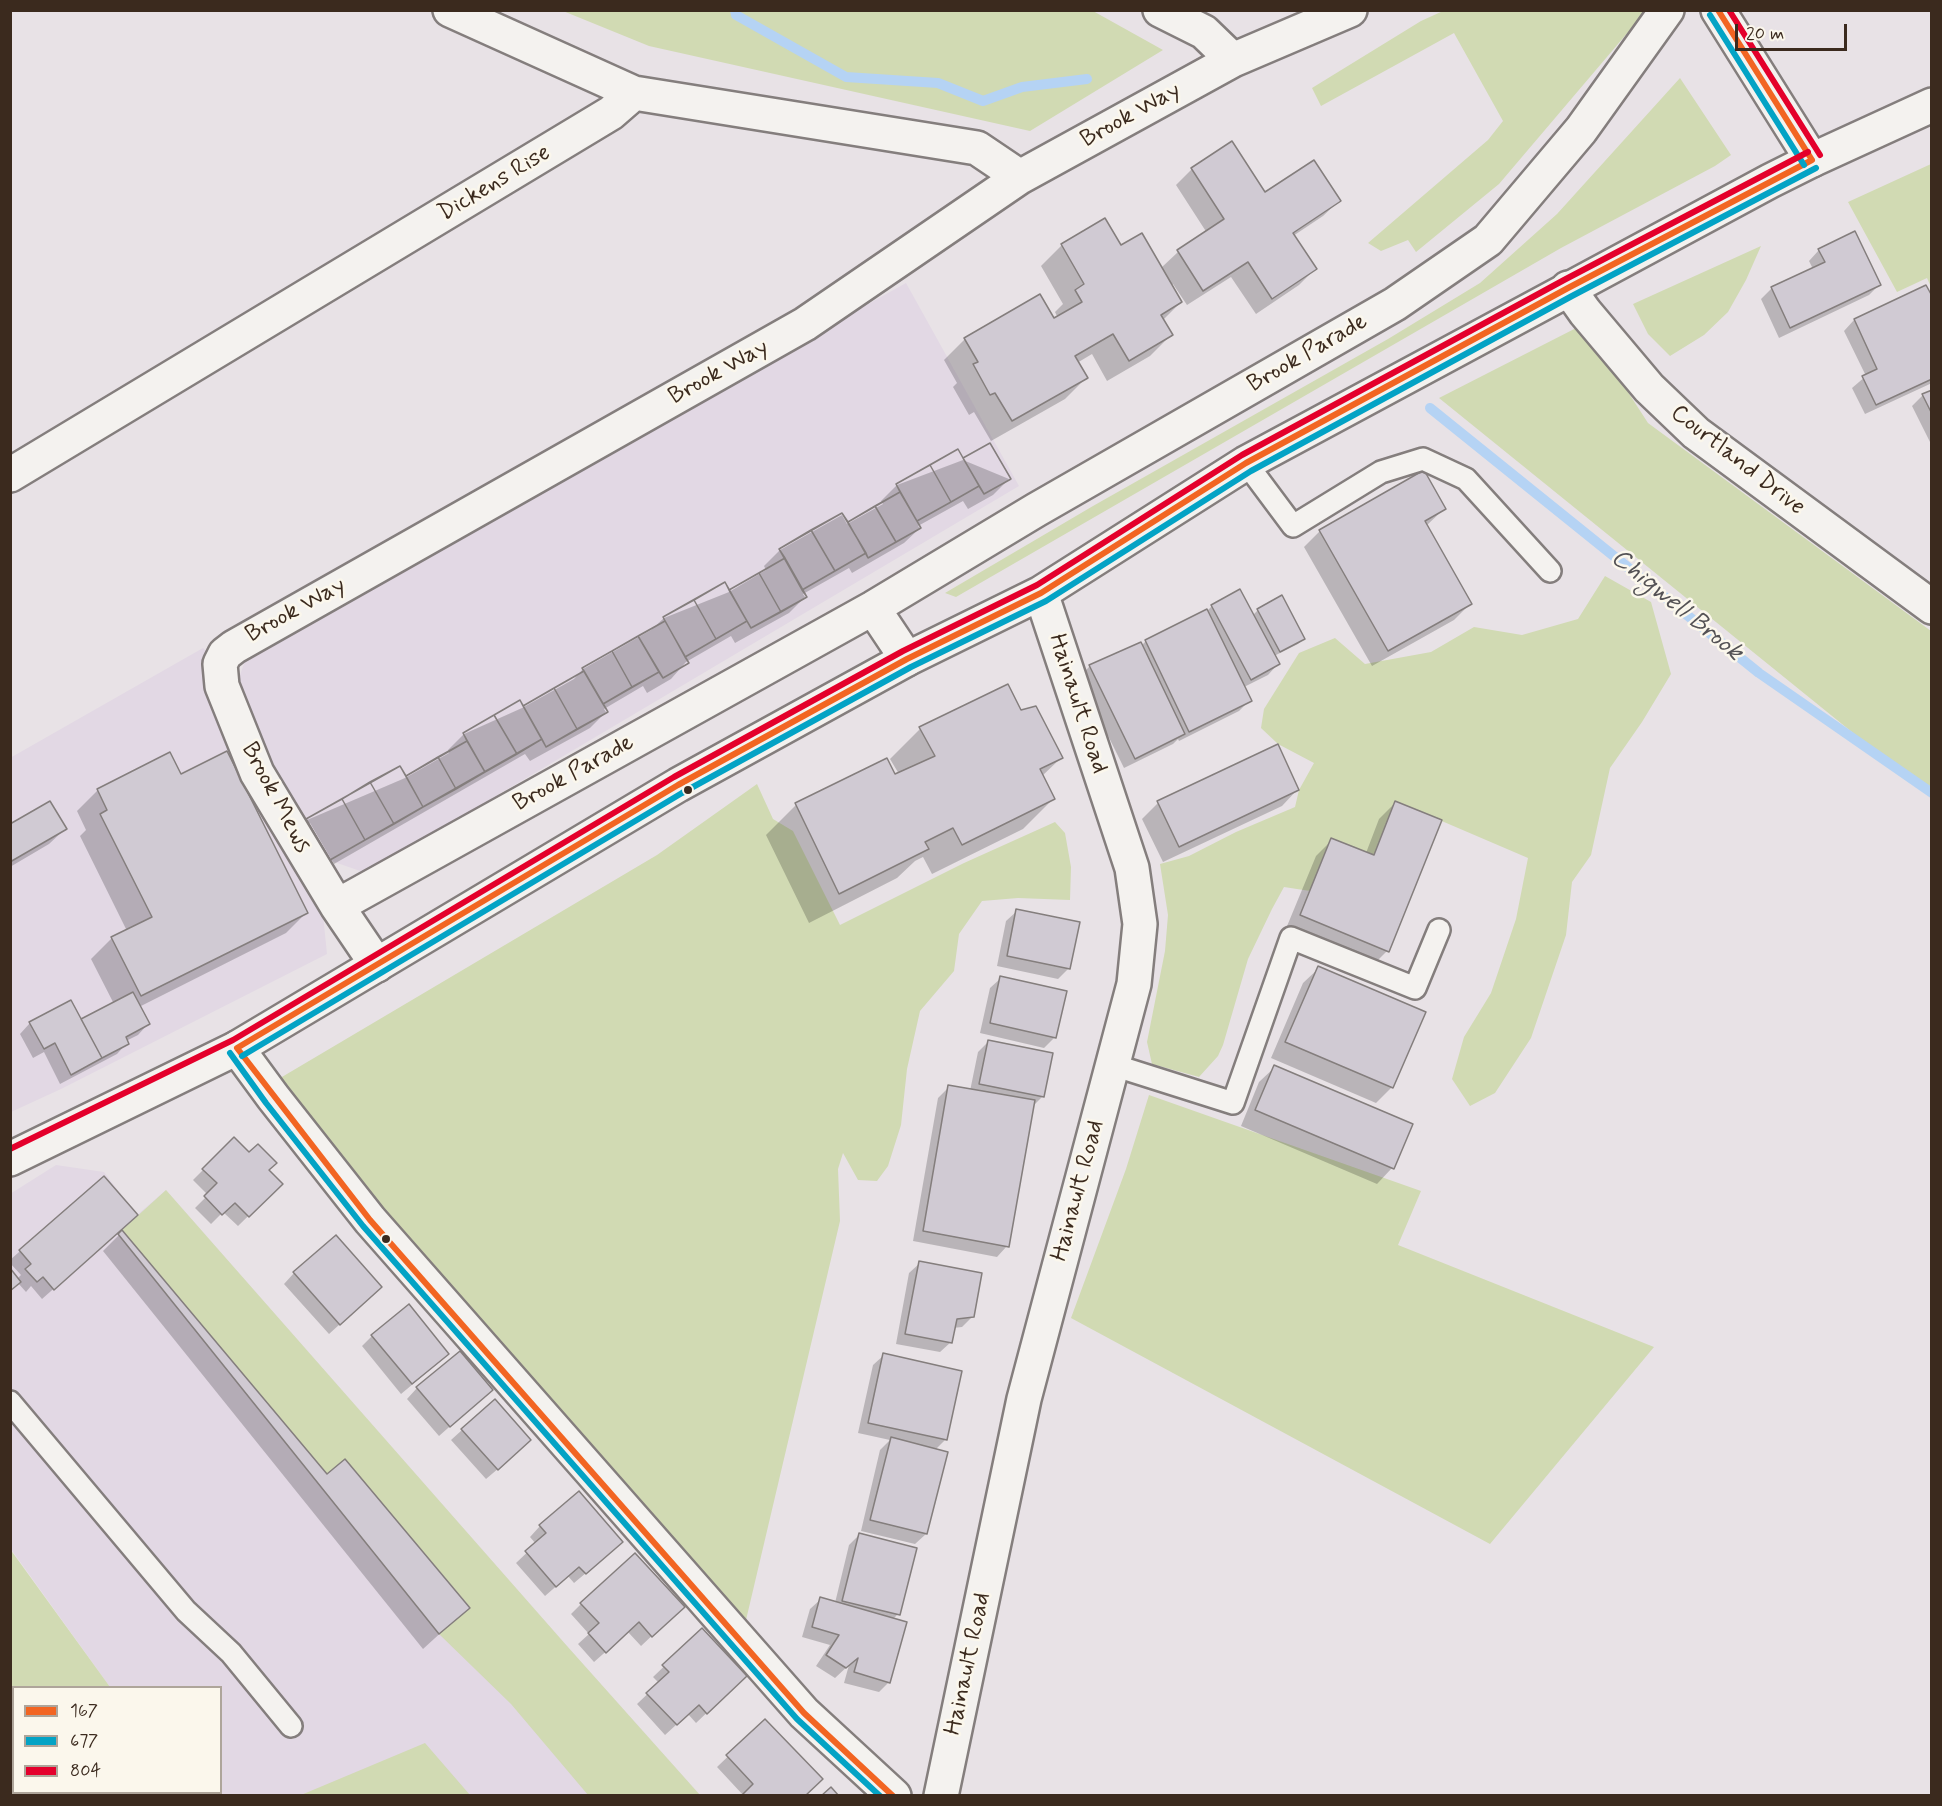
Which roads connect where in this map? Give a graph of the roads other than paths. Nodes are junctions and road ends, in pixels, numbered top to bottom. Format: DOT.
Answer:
graph roads {
  1 [pos="450,10"];
  2 [pos="1160,10"];
  3 [pos="1350,10"];
  4 [pos="1667,10"];
  5 [pos="1718,10"];
  6 [pos="1233,60"];
  7 [pos="634,93"];
  8 [pos="1932,105"];
  9 [pos="1812,160"];
  10 [pos="1020,177"];
  11 [pos="1568,288"];
  12 [pos="1246,463"];
  13 [pos="10,475"];
  14 [pos="1550,571"];
  15 [pos="1041,593"];
  16 [pos="1932,607"];
  17 [pos="873,608"];
  18 [pos="907,660"];
  19 [pos="222,686"];
  20 [pos="337,906"];
  21 [pos="1439,930"];
  22 [pos="377,964"];
  23 [pos="237,1048"];
  24 [pos="1113,1065"];
  25 [pos="10,1159"];
  26 [pos="10,1402"];
  27 [pos="291,1726"];
  28 [pos="894,1796"];
  29 [pos="941,1796"];
  1 -- 7 [label="street"];
  2 -- 6 [label="street"];
  3 -- 6 [label="street, Brook Way"];
  4 -- 17 [label="street, Brook Parade"];
  5 -- 9 [label="street"];
  6 -- 10 [label="street, Brook Way"];
  7 -- 10 [label="street"];
  7 -- 13 [label="street, Dickens Rise"];
  8 -- 9 [label="street"];
  9 -- 11 [label="street"];
  10 -- 19 [label="street, Brook Way"];
  11 -- 12 [label="street"];
  11 -- 16 [label="street, Courtland Drive"];
  12 -- 14 [label="lane"];
  12 -- 15 [label="street"];
  15 -- 18 [label="street"];
  15 -- 24 [label="street, Hainault Road"];
  17 -- 18 [label="street"];
  17 -- 20 [label="street, Brook Parade"];
  18 -- 22 [label="street"];
  19 -- 20 [label="street, Brook Mews"];
  20 -- 22 [label="street"];
  21 -- 24 [label="lane"];
  22 -- 23 [label="street"];
  23 -- 25 [label="street"];
  23 -- 28 [label="street"];
  24 -- 29 [label="street, Hainault Road"];
  26 -- 27 [label="lane"];
}
